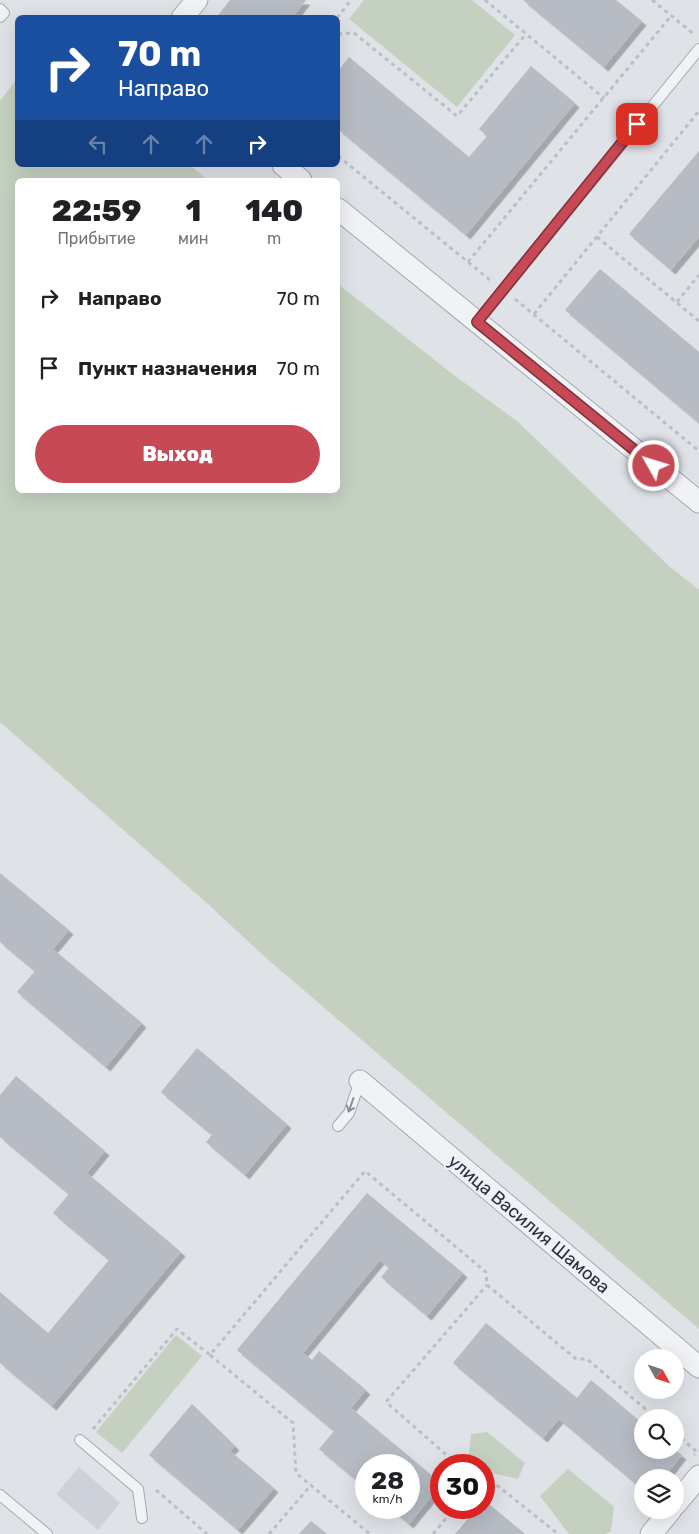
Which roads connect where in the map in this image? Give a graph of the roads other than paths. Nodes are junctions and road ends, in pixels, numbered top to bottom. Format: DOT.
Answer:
graph roads {
  1 [pos="197,0"];
  2 [pos="0,10"];
  3 [pos="184,15"];
  4 [pos="0,17"];
  5 [pos="699,49"];
  6 [pos="285,167"];
  7 [pos="299,178"];
  8 [pos="340,211"];
  9 [pos="477,322"];
  10 [pos="699,502"];
  11 [pos="360,1081"];
  12 [pos="338,1126"];
  13 [pos="699,1367"];
  14 [pos="80,1440"];
  15 [pos="695,1467"];
  16 [pos="684,1488"];
  17 [pos="0,1494"];
  18 [pos="142,1518"];
  19 [pos="663,1519"];
  20 [pos="47,1534"];
  21 [pos="650,1534"];
  1 -- 3 [label="street"];
  2 -- 4 [label="lane"];
  5 -- 9 [label="lane"];
  6 -- 7 [label="street"];
  8 -- 9 [label="street"];
  9 -- 10 [label="street"];
  11 -- 12 [label="lane, one-way"];
  11 -- 13 [label="street, улица Василия Шамова"];
  14 -- 18 [label="lane"];
  15 -- 16 [label="street"];
  17 -- 20 [label="lane"];
  19 -- 21 [label="street"];
}
